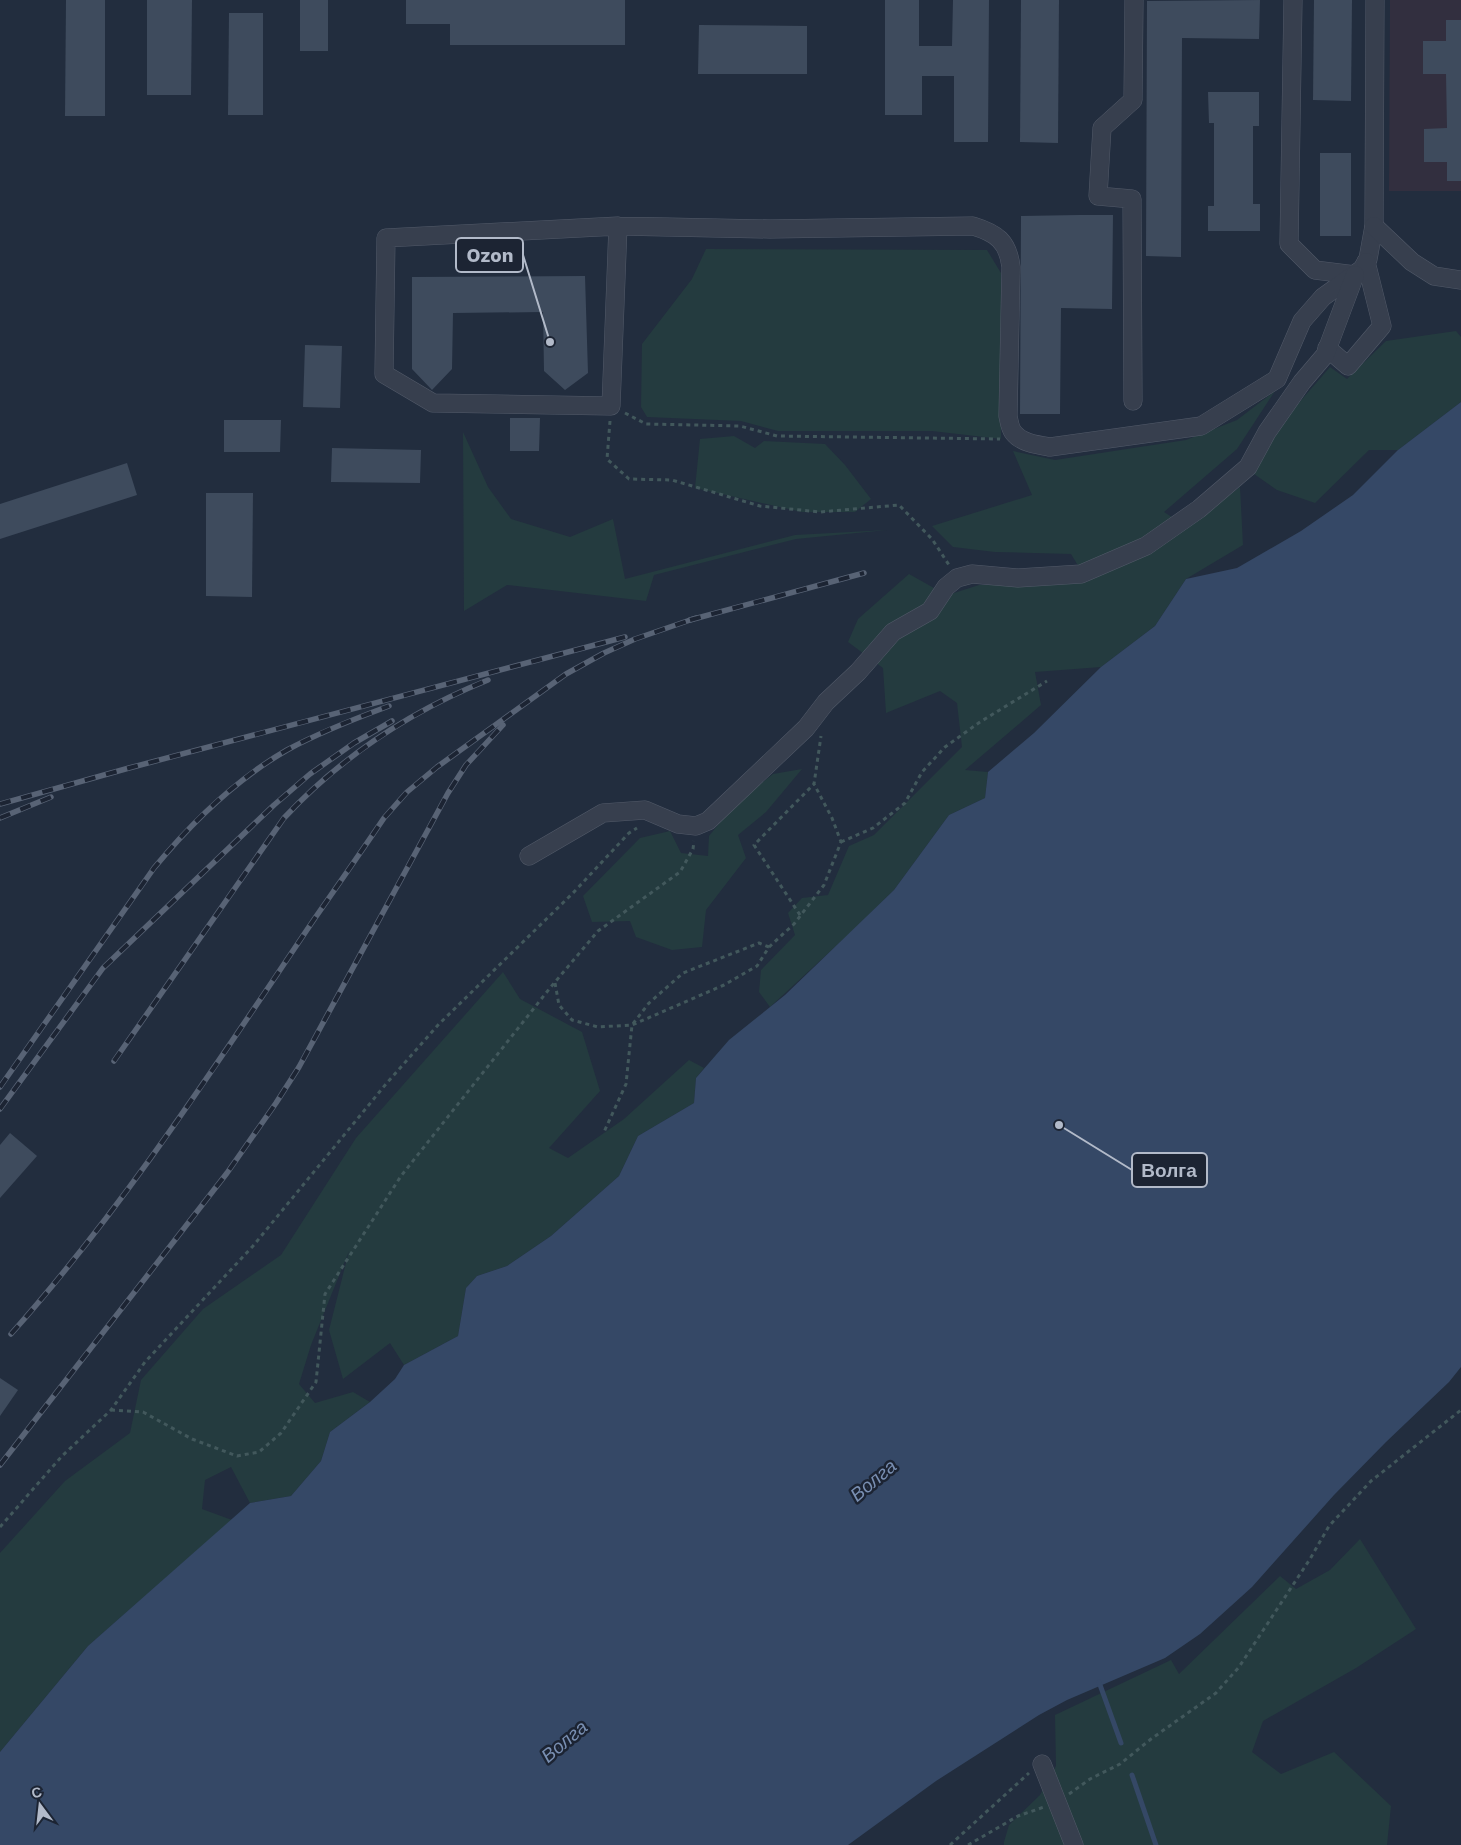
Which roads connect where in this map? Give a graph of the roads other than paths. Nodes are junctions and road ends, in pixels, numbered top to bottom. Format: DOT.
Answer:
graph roads {
  1 [pos="1134,0"];
  2 [pos="1293,0"];
  3 [pos="1375,0"];
  4 [pos="618,226"];
  5 [pos="1374,226"];
  6 [pos="1360,268"];
  7 [pos="1461,280"];
  8 [pos="1328,348"];
  9 [pos="1133,401"];
  10 [pos="528,856"];
  11 [pos="1042,1764"];
  12 [pos="1074,1845"];
  1 -- 9 [label="lane"];
  2 -- 6 [label="lane"];
  3 -- 5 [label="lane"];
  4 -- 4 [label="lane"];
  4 -- 6 [label="lane"];
  5 -- 6 [label="lane"];
  5 -- 7 [label="lane"];
  6 -- 8 [label="lane"];
  6 -- 8 [label="lane"];
  8 -- 10 [label="lane"];
  11 -- 12 [label="lane"];
}
